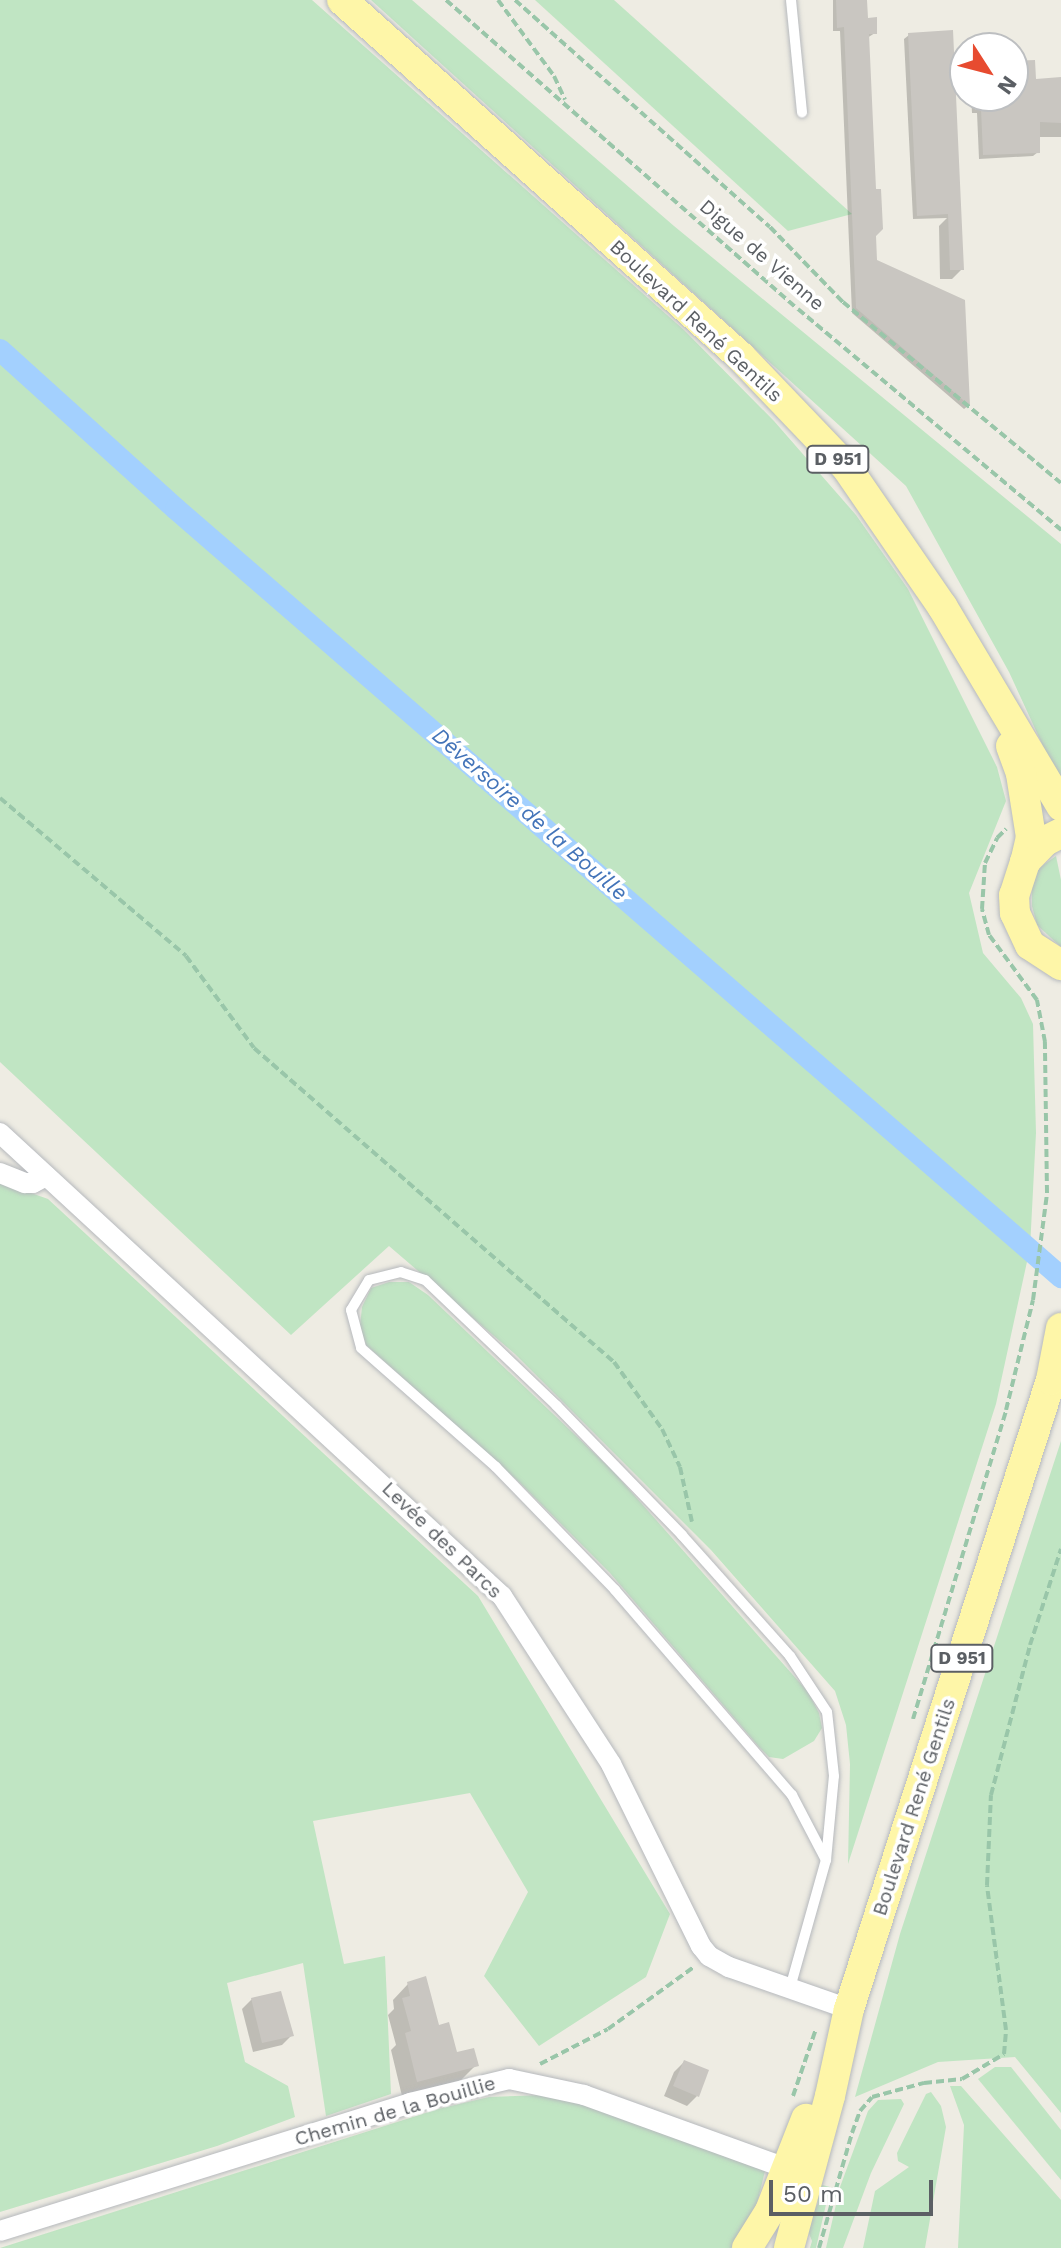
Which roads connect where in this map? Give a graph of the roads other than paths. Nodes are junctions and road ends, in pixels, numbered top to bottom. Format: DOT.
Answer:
graph roads {
  1 [pos="342,0"];
  2 [pos="791,0"];
  3 [pos="802,112"];
  4 [pos="993,691"];
  5 [pos="1061,806"];
  6 [pos="1061,831"];
  7 [pos="1025,862"];
  8 [pos="1060,967"];
  9 [pos="0,1133"];
  10 [pos="0,1173"];
  11 [pos="46,1176"];
  12 [pos="1061,1328"];
  13 [pos="826,1860"];
  14 [pos="790,1988"];
  15 [pos="838,2005"];
  16 [pos="788,2169"];
  17 [pos="0,2231"];
  18 [pos="747,2248"];
  19 [pos="789,2248"];
  1 -- 4 [label="main road, Boulevard René Gentils / D 951"];
  2 -- 3 [label="lane"];
  4 -- 5 [label="main road, Boulevard René Gentils / D 951"];
  4 -- 6 [label="street"];
  4 -- 7 [label="main road, Boulevard René Gentils / D 951"];
  6 -- 7 [label="main road"];
  7 -- 8 [label="main road, Boulevard René Gentils"];
  9 -- 11 [label="street, Levée des Parcs"];
  10 -- 11 [label="street"];
  11 -- 14 [label="street, Levée des Parcs"];
  12 -- 15 [label="main road, Boulevard René Gentils / D 951"];
  13 -- 13 [label="lane"];
  13 -- 14 [label="lane"];
  14 -- 15 [label="street"];
  15 -- 16 [label="main road, Boulevard René Gentils / D 951"];
  15 -- 19 [label="main road, Boulevard René Gentils / D 951"];
  16 -- 17 [label="street, Chemin de la Bouillie"];
  16 -- 18 [label="main road, Boulevard René Gentils / D 951"];
}
